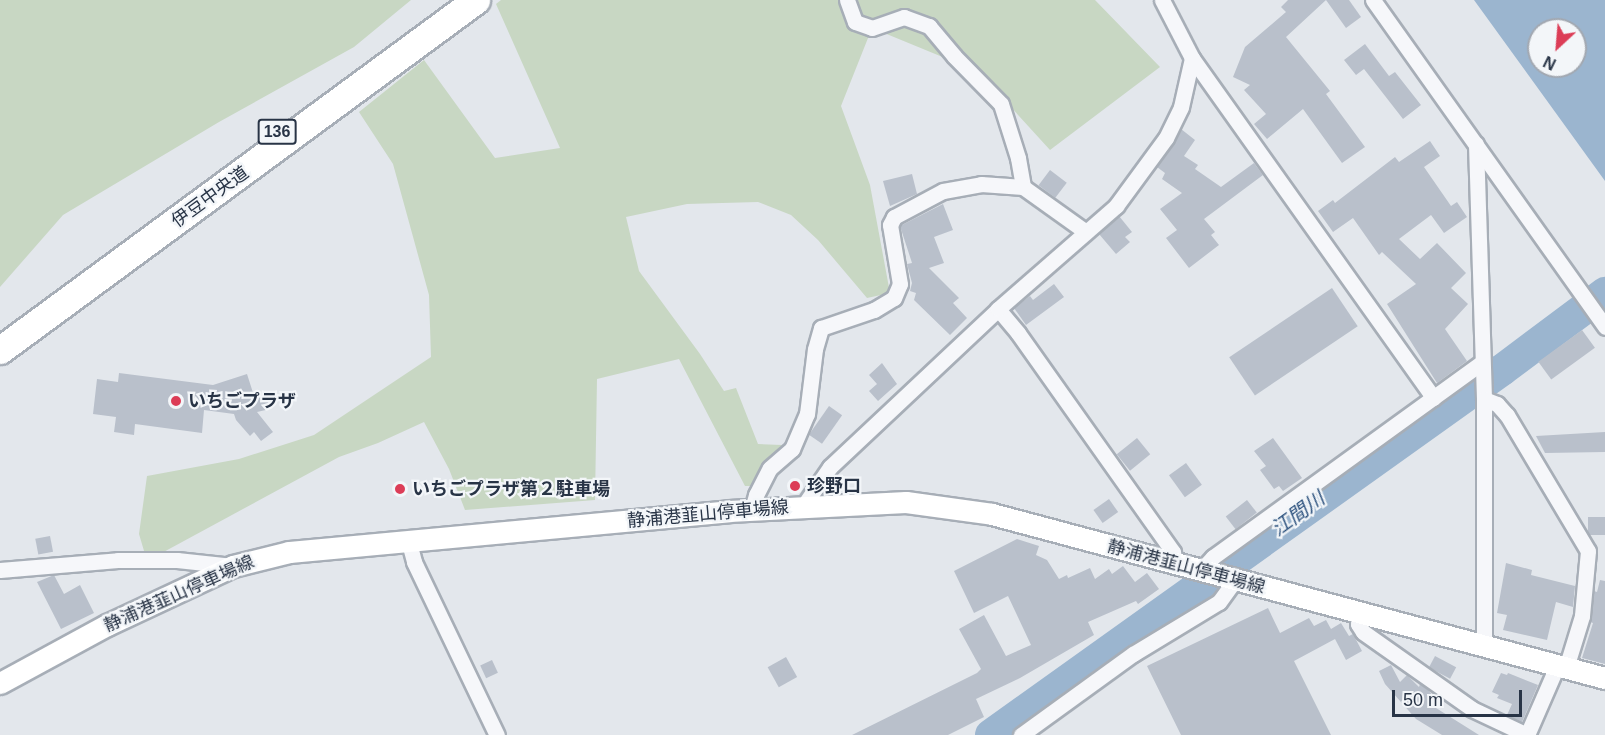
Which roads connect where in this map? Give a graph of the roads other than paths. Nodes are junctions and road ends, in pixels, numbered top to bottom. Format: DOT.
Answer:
graph roads {
  1 [pos="459,0"];
  2 [pos="476,0"];
  3 [pos="847,0"];
  4 [pos="1162,0"];
  5 [pos="1373,0"];
  6 [pos="1192,58"];
  7 [pos="1476,144"];
  8 [pos="1023,187"];
  9 [pos="1086,232"];
  10 [pos="998,309"];
  11 [pos="1603,324"];
  12 [pos="0,330"];
  13 [pos="0,350"];
  14 [pos="1482,366"];
  15 [pos="1434,398"];
  16 [pos="1484,399"];
  17 [pos="804,506"];
  18 [pos="752,509"];
  19 [pos="408,539"];
  20 [pos="1175,564"];
  21 [pos="233,566"];
  22 [pos="0,570"];
  23 [pos="1200,571"];
  24 [pos="1230,579"];
  25 [pos="1360,613"];
  26 [pos="1484,646"];
  27 [pos="1562,667"];
  28 [pos="1605,678"];
  29 [pos="0,683"];
  30 [pos="1532,733"];
  31 [pos="497,735"];
  32 [pos="1021,735"];
  1 -- 12 [label="highway, 伊豆中央道 / 136"];
  2 -- 13 [label="highway, 伊豆中央道 / 136"];
  3 -- 8 [label="street"];
  4 -- 6 [label="street"];
  5 -- 7 [label="street"];
  6 -- 9 [label="street"];
  6 -- 15 [label="street"];
  7 -- 11 [label="street"];
  7 -- 14 [label="street"];
  8 -- 9 [label="street"];
  8 -- 18 [label="street"];
  9 -- 10 [label="street"];
  10 -- 17 [label="street"];
  10 -- 20 [label="street"];
  14 -- 15 [label="street"];
  14 -- 16 [label="street"];
  15 -- 23 [label="street"];
  16 -- 26 [label="street"];
  16 -- 27 [label="street"];
  17 -- 18 [label="main road, 静浦港韮山停車場線"];
  17 -- 20 [label="main road, 静浦港韮山停車場線"];
  18 -- 19 [label="main road, 静浦港韮山停車場線"];
  19 -- 21 [label="main road, 静浦港韮山停車場線"];
  19 -- 31 [label="street"];
  20 -- 23 [label="main road, 静浦港韮山停車場線"];
  21 -- 22 [label="street"];
  21 -- 29 [label="main road, 静浦港韮山停車場線"];
  23 -- 24 [label="main road, 静浦港韮山停車場線"];
  24 -- 25 [label="main road, 静浦港韮山停車場線"];
  24 -- 32 [label="street"];
  25 -- 26 [label="main road, 静浦港韮山停車場線"];
  25 -- 30 [label="street"];
  26 -- 27 [label="main road, 静浦港韮山停車場線"];
  27 -- 28 [label="main road, 静浦港韮山停車場線"];
  27 -- 30 [label="street"];
}
